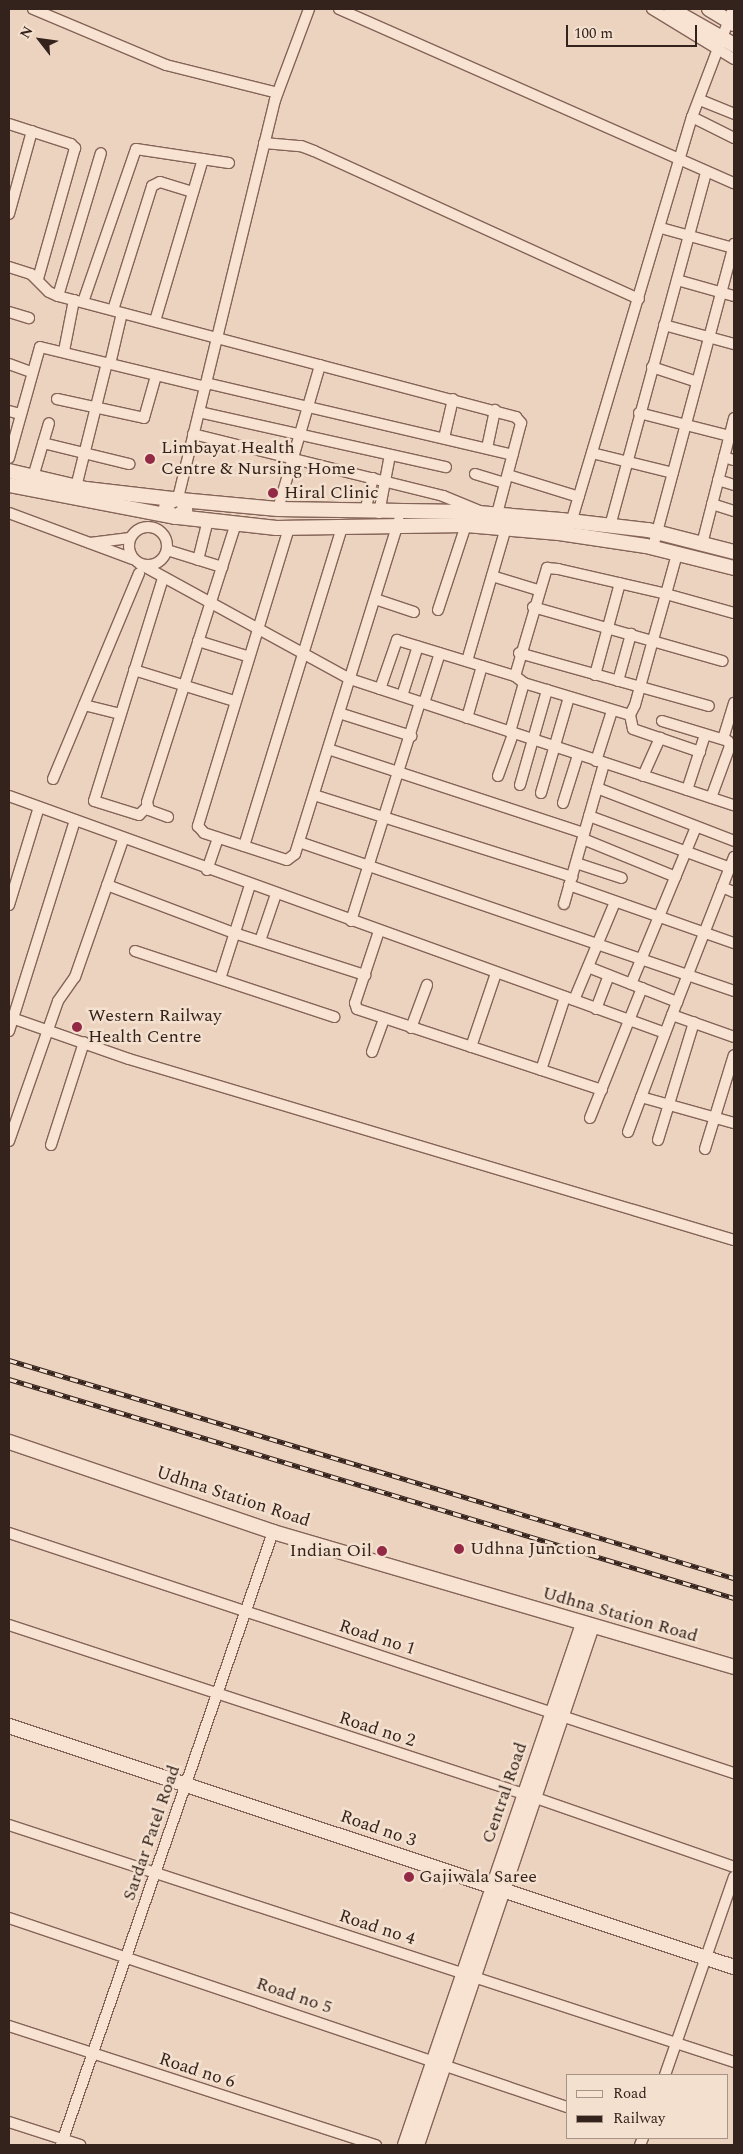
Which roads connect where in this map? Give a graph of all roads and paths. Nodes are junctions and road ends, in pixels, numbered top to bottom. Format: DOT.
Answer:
graph roads {
  1 [pos="33,9"];
  2 [pos="309,9"];
  3 [pos="339,9"];
  4 [pos="652,9"];
  5 [pos="670,9"];
  6 [pos="709,9"];
  7 [pos="733,14"];
  8 [pos="720,43"];
  9 [pos="734,45"];
  10 [pos="734,59"];
  11 [pos="278,93"];
  12 [pos="700,100"];
  13 [pos="734,114"];
  14 [pos="692,117"];
  15 [pos="9,124"];
  16 [pos="32,131"];
  17 [pos="734,138"];
  18 [pos="264,143"];
  19 [pos="102,153"];
  20 [pos="203,159"];
  21 [pos="681,161"];
  22 [pos="229,163"];
  23 [pos="706,172"];
  24 [pos="14,176"];
  25 [pos="734,183"];
  26 [pos="193,192"];
  27 [pos="9,214"];
  28 [pos="661,228"];
  29 [pos="689,236"];
  30 [pos="734,246"];
  31 [pos="9,267"];
  32 [pos="38,279"];
  33 [pos="677,280"];
  34 [pos="721,293"];
  35 [pos="58,296"];
  36 [pos="734,296"];
  37 [pos="639,299"];
  38 [pos="79,301"];
  39 [pos="9,312"];
  40 [pos="118,312"];
  41 [pos="29,318"];
  42 [pos="154,322"];
  43 [pos="664,325"];
  44 [pos="216,338"];
  45 [pos="709,338"];
  46 [pos="734,344"];
  47 [pos="64,351"];
  48 [pos="108,363"];
  49 [pos="9,364"];
  50 [pos="320,365"];
  51 [pos="652,367"];
  52 [pos="31,372"];
  53 [pos="156,376"];
  54 [pos="697,382"];
  55 [pos="205,385"];
  56 [pos="57,399"];
  57 [pos="453,399"];
  58 [pos="308,406"];
  59 [pos="95,409"];
  60 [pos="495,410"];
  61 [pos="9,411"];
  62 [pos="199,412"];
  63 [pos="639,413"];
  64 [pos="20,414"];
  65 [pos="734,418"];
  66 [pos="49,423"];
  67 [pos="685,425"];
  68 [pos="193,434"];
  69 [pos="300,435"];
  70 [pos="730,436"];
  71 [pos="444,438"];
  72 [pos="43,443"];
  73 [pos="486,448"];
  74 [pos="592,453"];
  75 [pos="84,454"];
  76 [pos="390,455"];
  77 [pos="513,455"];
  78 [pos="293,457"];
  79 [pos="9,458"];
  80 [pos="729,458"];
  81 [pos="626,461"];
  82 [pos="129,464"];
  83 [pos="446,467"];
  84 [pos="9,471"];
  85 [pos="672,473"];
  86 [pos="475,474"];
  87 [pos="33,477"];
  88 [pos="373,478"];
  89 [pos="506,479"];
  90 [pos="718,480"];
  91 [pos="385,481"];
  92 [pos="734,485"];
  93 [pos="76,487"];
  94 [pos="10,489"];
  95 [pos="579,497"];
  96 [pos="177,499"];
  97 [pos="712,504"];
  98 [pos="278,509"];
  99 [pos="734,511"];
  100 [pos="9,513"];
  101 [pos="372,513"];
  102 [pos="491,514"];
  103 [pos="175,517"];
  104 [pos="208,520"];
  105 [pos="399,520"];
  106 [pos="236,523"];
  107 [pos="466,525"];
  108 [pos="610,526"];
  109 [pos="289,528"];
  110 [pos="342,528"];
  111 [pos="506,528"];
  112 [pos="570,528"];
  113 [pos="657,532"];
  114 [pos="162,533"];
  115 [pos="130,538"];
  116 [pos="90,543"];
  117 [pos="702,544"];
  118 [pos="652,547"];
  119 [pos="167,550"];
  120 [pos="734,552"];
  121 [pos="677,554"];
  122 [pos="198,560"];
  123 [pos="137,565"];
  124 [pos="222,567"];
  125 [pos="734,568"];
  126 [pos="492,576"];
  127 [pos="163,578"];
  128 [pos="620,583"];
  129 [pos="538,590"];
  130 [pos="666,594"];
  131 [pos="375,599"];
  132 [pos="210,602"];
  133 [pos="533,607"];
  134 [pos="438,610"];
  135 [pos="414,612"];
  136 [pos="734,613"];
  137 [pos="256,627"];
  138 [pos="608,628"];
  139 [pos="631,634"];
  140 [pos="653,640"];
  141 [pos="198,641"];
  142 [pos="418,646"];
  143 [pos="304,653"];
  144 [pos="440,653"];
  145 [pos="519,654"];
  146 [pos="247,656"];
  147 [pos="467,661"];
  148 [pos="722,661"];
  149 [pos="482,666"];
  150 [pos="134,670"];
  151 [pos="595,675"];
  152 [pos="350,679"];
  153 [pos="519,679"];
  154 [pos="618,681"];
  155 [pos="184,686"];
  156 [pos="640,688"];
  157 [pos="380,689"];
  158 [pos="547,690"];
  159 [pos="402,696"];
  160 [pos="569,697"];
  161 [pos="234,701"];
  162 [pos="422,703"];
  163 [pos="84,705"];
  164 [pos="709,706"];
  165 [pos="734,708"];
  166 [pos="612,711"];
  167 [pos="339,713"];
  168 [pos="120,714"];
  169 [pos="630,715"];
  170 [pos="467,718"];
  171 [pos="662,721"];
  172 [pos="512,733"];
  173 [pos="705,735"];
  174 [pos="411,736"];
  175 [pos="660,738"];
  176 [pos="532,740"];
  177 [pos="728,740"];
  178 [pos="555,748"];
  179 [pos="328,749"];
  180 [pos="700,752"];
  181 [pos="578,755"];
  182 [pos="600,762"];
  183 [pos="400,773"];
  184 [pos="498,776"];
  185 [pos="643,776"];
  186 [pos="53,779"];
  187 [pos="520,785"];
  188 [pos="597,788"];
  189 [pos="687,790"];
  190 [pos="541,793"];
  191 [pos="314,795"];
  192 [pos="9,796"];
  193 [pos="711,798"];
  194 [pos="563,803"];
  195 [pos="734,805"];
  196 [pos="39,807"];
  197 [pos="146,807"];
  198 [pos="589,816"];
  199 [pos="168,817"];
  200 [pos="385,817"];
  201 [pos="75,820"];
  202 [pos="696,827"];
  203 [pos="584,836"];
  204 [pos="218,838"];
  205 [pos="123,840"];
  206 [pos="734,841"];
  207 [pos="299,842"];
  208 [pos="244,846"];
  209 [pos="686,852"];
  210 [pos="734,857"];
  211 [pos="576,863"];
  212 [pos="370,865"];
  213 [pos="730,868"];
  214 [pos="207,870"];
  215 [pos="676,877"];
  216 [pos="622,878"];
  217 [pos="571,881"];
  218 [pos="107,885"];
  219 [pos="250,885"];
  220 [pos="722,888"];
  221 [pos="734,892"];
  222 [pos="276,894"];
  223 [pos="615,902"];
  224 [pos="564,904"];
  225 [pos="9,905"];
  226 [pos="658,918"];
  227 [pos="352,921"];
  228 [pos="379,931"];
  229 [pos="234,933"];
  230 [pos="704,933"];
  231 [pos="260,942"];
  232 [pos="598,943"];
  233 [pos="734,943"];
  234 [pos="135,951"];
  235 [pos="641,959"];
  236 [pos="588,967"];
  237 [pos="496,973"];
  238 [pos="365,975"];
  239 [pos="609,976"];
  240 [pos="686,976"];
  241 [pos="220,979"];
  242 [pos="631,984"];
  243 [pos="427,985"];
  244 [pos="642,988"];
  245 [pos="734,991"];
  246 [pos="569,999"];
  247 [pos="677,1002"];
  248 [pos="596,1009"];
  249 [pos="672,1015"];
  250 [pos="334,1017"];
  251 [pos="11,1018"];
  252 [pos="384,1019"];
  253 [pos="630,1021"];
  254 [pos="694,1022"];
  255 [pos="411,1028"];
  256 [pos="48,1030"];
  257 [pos="9,1031"];
  258 [pos="665,1033"];
  259 [pos="734,1037"];
  260 [pos="84,1042"];
  261 [pos="471,1047"];
  262 [pos="372,1052"];
  263 [pos="734,1055"];
  264 [pos="541,1070"];
  265 [pos="602,1090"];
  266 [pos="641,1097"];
  267 [pos="669,1105"];
  268 [pos="590,1118"];
  269 [pos="714,1118"];
  270 [pos="734,1124"];
  271 [pos="628,1132"];
  272 [pos="658,1140"];
  273 [pos="9,1141"];
  274 [pos="51,1145"];
  275 [pos="705,1148"];
  276 [pos="734,1240"];
  277 [pos="9,1442"];
  278 [pos="273,1532"];
  279 [pos="9,1533"];
  280 [pos="245,1611"];
  281 [pos="9,1625"];
  282 [pos="587,1625"];
  283 [pos="734,1667"];
  284 [pos="216,1695"];
  285 [pos="558,1715"];
  286 [pos="9,1726"];
  287 [pos="734,1773"];
  288 [pos="186,1784"];
  289 [pos="531,1796"];
  290 [pos="9,1825"];
  291 [pos="734,1867"];
  292 [pos="155,1874"];
  293 [pos="734,1877"];
  294 [pos="497,1889"];
  295 [pos="9,1918"];
  296 [pos="127,1956"];
  297 [pos="707,1958"];
  298 [pos="734,1967"];
  299 [pos="468,1974"];
  300 [pos="9,2026"];
  301 [pos="676,2044"];
  302 [pos="93,2054"];
  303 [pos="734,2062"];
  304 [pos="438,2063"];
  305 [pos="665,2074"];
  306 [pos="566,2107"];
  307 [pos="9,2122"];
  308 [pos="62,2142"];
  309 [pos="80,2145"];
  310 [pos="376,2145"];
  311 [pos="404,2145"];
  312 [pos="417,2145"];
  1 -- 11 [label="street"];
  2 -- 11 [label="street"];
  3 -- 21 [label="street"];
  4 -- 8 [label="street"];
  5 -- 8 [label="street"];
  6 -- 7 [label="street"];
  7 -- 8 [label="street"];
  8 -- 9 [label="street"];
  8 -- 10 [label="street"];
  8 -- 12 [label="street"];
  11 -- 18 [label="street"];
  12 -- 13 [label="street"];
  12 -- 14 [label="street"];
  14 -- 17 [label="street"];
  14 -- 21 [label="street"];
  15 -- 16 [label="street"];
  16 -- 24 [label="street"];
  16 -- 32 [label="street"];
  18 -- 37 [label="street"];
  18 -- 44 [label="street"];
  19 -- 35 [label="street"];
  20 -- 22 [label="street"];
  20 -- 26 [label="street"];
  20 -- 38 [label="street"];
  21 -- 23 [label="street"];
  21 -- 28 [label="street"];
  23 -- 25 [label="street"];
  23 -- 29 [label="street"];
  24 -- 27 [label="street"];
  26 -- 40 [label="street"];
  26 -- 42 [label="street"];
  28 -- 29 [label="street"];
  28 -- 37 [label="street"];
  29 -- 30 [label="street"];
  29 -- 33 [label="street"];
  30 -- 34 [label="street"];
  31 -- 32 [label="street"];
  32 -- 35 [label="street"];
  33 -- 34 [label="street"];
  33 -- 43 [label="street"];
  34 -- 36 [label="street"];
  34 -- 45 [label="street"];
  35 -- 38 [label="street"];
  37 -- 74 [label="street"];
  38 -- 40 [label="street"];
  38 -- 47 [label="street"];
  39 -- 41 [label="street"];
  40 -- 42 [label="street"];
  40 -- 48 [label="street"];
  42 -- 44 [label="street"];
  43 -- 45 [label="street"];
  43 -- 51 [label="street"];
  44 -- 50 [label="street"];
  44 -- 55 [label="street"];
  45 -- 46 [label="street"];
  45 -- 54 [label="street"];
  47 -- 48 [label="street"];
  47 -- 52 [label="street"];
  48 -- 53 [label="street"];
  48 -- 59 [label="street"];
  49 -- 52 [label="street"];
  50 -- 57 [label="street"];
  50 -- 58 [label="street"];
  51 -- 54 [label="street"];
  51 -- 63 [label="street"];
  52 -- 64 [label="street"];
  53 -- 55 [label="street"];
  53 -- 59 [label="street"];
  54 -- 67 [label="street"];
  55 -- 58 [label="street"];
  55 -- 62 [label="street"];
  56 -- 59 [label="street"];
  57 -- 60 [label="street"];
  57 -- 71 [label="street"];
  58 -- 69 [label="street"];
  58 -- 71 [label="street"];
  59 -- 75 [label="street"];
  60 -- 73 [label="street"];
  60 -- 77 [label="street"];
  61 -- 64 [label="street"];
  62 -- 68 [label="street"];
  62 -- 69 [label="street"];
  63 -- 67 [label="street"];
  63 -- 81 [label="street"];
  64 -- 79 [label="street"];
  65 -- 70 [label="street"];
  66 -- 72 [label="street"];
  67 -- 70 [label="street"];
  67 -- 85 [label="street"];
  68 -- 78 [label="street"];
  68 -- 96 [label="street"];
  69 -- 76 [label="street"];
  69 -- 78 [label="street"];
  70 -- 80 [label="street"];
  71 -- 73 [label="street"];
  72 -- 75 [label="street"];
  72 -- 87 [label="street"];
  73 -- 77 [label="street"];
  74 -- 81 [label="street"];
  74 -- 95 [label="street"];
  75 -- 82 [label="street"];
  75 -- 93 [label="street"];
  76 -- 83 [label="street"];
  76 -- 91 [label="street"];
  77 -- 89 [label="street"];
  78 -- 88 [label="street"];
  78 -- 98 [label="street"];
  80 -- 90 [label="street"];
  81 -- 85 [label="street"];
  81 -- 108 [label="street"];
  84 -- 87 [label="street"];
  85 -- 113 [label="street"];
  86 -- 89 [label="street"];
  87 -- 93 [label="street"];
  88 -- 91 [label="street"];
  88 -- 101 [label="street"];
  89 -- 95 [label="street"];
  89 -- 102 [label="street"];
  90 -- 92 [label="street"];
  90 -- 97 [label="street"];
  91 -- 101 [label="street"];
  91 -- 102 [label="street"];
  93 -- 96 [label="street"];
  94 -- 103 [label="street"];
  95 -- 112 [label="street"];
  96 -- 98 [label="street"];
  96 -- 103 [label="street"];
  97 -- 99 [label="street"];
  97 -- 117 [label="street"];
  98 -- 101 [label="street"];
  100 -- 116 [label="street"];
  101 -- 105 [label="street"];
  102 -- 105 [label="street"];
  102 -- 112 [label="street"];
  103 -- 104 [label="street"];
  103 -- 114 [label="street"];
  104 -- 106 [label="street"];
  104 -- 122 [label="street"];
  105 -- 107 [label="street"];
  105 -- 110 [label="street"];
  105 -- 131 [label="street"];
  106 -- 109 [label="street"];
  106 -- 124 [label="street"];
  107 -- 111 [label="street"];
  107 -- 134 [label="street"];
  108 -- 112 [label="street"];
  108 -- 113 [label="street"];
  109 -- 110 [label="street"];
  109 -- 137 [label="street"];
  110 -- 143 [label="street"];
  111 -- 112 [label="street"];
  111 -- 126 [label="street"];
  112 -- 118 [label="street"];
  113 -- 117 [label="street"];
  113 -- 118 [label="street"];
  114 -- 115 [label="street"];
  114 -- 119 [label="street"];
  115 -- 116 [label="street"];
  115 -- 123 [label="street"];
  116 -- 123 [label="street"];
  117 -- 120 [label="street"];
  118 -- 121 [label="street"];
  119 -- 122 [label="street"];
  119 -- 123 [label="street"];
  121 -- 125 [label="street"];
  121 -- 130 [label="street"];
  122 -- 124 [label="street"];
  123 -- 127 [label="street"];
  123 -- 163 [label="street"];
  124 -- 132 [label="street"];
  126 -- 129 [label="street"];
  126 -- 147 [label="street"];
  127 -- 132 [label="street"];
  127 -- 150 [label="street"];
  128 -- 129 [label="street"];
  128 -- 130 [label="street"];
  128 -- 138 [label="street"];
  129 -- 133 [label="street"];
  130 -- 136 [label="street"];
  130 -- 140 [label="street"];
  131 -- 135 [label="street"];
  131 -- 152 [label="street"];
  132 -- 137 [label="street"];
  132 -- 141 [label="street"];
  133 -- 138 [label="street"];
  133 -- 145 [label="street"];
  137 -- 143 [label="street"];
  137 -- 146 [label="street"];
  138 -- 139 [label="street"];
  138 -- 151 [label="street"];
  139 -- 140 [label="street"];
  139 -- 154 [label="street"];
  140 -- 148 [label="street"];
  140 -- 156 [label="street"];
  141 -- 146 [label="street"];
  141 -- 155 [label="street"];
  142 -- 144 [label="street"];
  142 -- 157 [label="street"];
  142 -- 159 [label="street"];
  143 -- 152 [label="street"];
  143 -- 208 [label="street"];
  144 -- 147 [label="street"];
  144 -- 162 [label="street"];
  145 -- 151 [label="street"];
  145 -- 153 [label="street"];
  146 -- 161 [label="street"];
  147 -- 149 [label="street"];
  149 -- 153 [label="street"];
  149 -- 170 [label="street"];
  150 -- 155 [label="street"];
  150 -- 168 [label="street"];
  151 -- 154 [label="street"];
  152 -- 157 [label="street"];
  152 -- 167 [label="street"];
  153 -- 158 [label="street"];
  153 -- 172 [label="street"];
  154 -- 156 [label="street"];
  155 -- 161 [label="street"];
  155 -- 197 [label="street"];
  156 -- 164 [label="street"];
  156 -- 169 [label="street"];
  157 -- 159 [label="street"];
  158 -- 160 [label="street"];
  158 -- 176 [label="street"];
  159 -- 162 [label="street"];
  160 -- 166 [label="street"];
  160 -- 178 [label="street"];
  161 -- 204 [label="street"];
  162 -- 170 [label="street"];
  162 -- 174 [label="street"];
  163 -- 168 [label="street"];
  163 -- 186 [label="street"];
  165 -- 177 [label="street"];
  166 -- 169 [label="street"];
  166 -- 182 [label="street"];
  167 -- 174 [label="street"];
  167 -- 179 [label="street"];
  168 -- 197 [label="street"];
  169 -- 175 [label="street"];
  170 -- 172 [label="street"];
  171 -- 173 [label="street"];
  172 -- 176 [label="street"];
  172 -- 184 [label="street"];
  173 -- 177 [label="street"];
  173 -- 180 [label="street"];
  174 -- 183 [label="street"];
  175 -- 180 [label="street"];
  175 -- 185 [label="street"];
  176 -- 178 [label="street"];
  176 -- 187 [label="street"];
  177 -- 193 [label="street"];
  178 -- 181 [label="street"];
  178 -- 190 [label="street"];
  179 -- 183 [label="street"];
  179 -- 191 [label="street"];
  180 -- 189 [label="street"];
  181 -- 182 [label="street"];
  181 -- 194 [label="street"];
  182 -- 185 [label="street"];
  182 -- 188 [label="street"];
  183 -- 200 [label="street"];
  183 -- 203 [label="street"];
  185 -- 189 [label="street"];
  188 -- 198 [label="street"];
  188 -- 202 [label="street"];
  189 -- 193 [label="street"];
  191 -- 200 [label="street"];
  191 -- 207 [label="street"];
  192 -- 196 [label="street"];
  193 -- 195 [label="street"];
  196 -- 201 [label="street"];
  196 -- 225 [label="street"];
  197 -- 199 [label="street"];
  198 -- 203 [label="street"];
  198 -- 209 [label="street"];
  200 -- 212 [label="street"];
  200 -- 217 [label="street"];
  201 -- 205 [label="street"];
  201 -- 251 [label="street"];
  202 -- 206 [label="street"];
  202 -- 209 [label="street"];
  203 -- 211 [label="street"];
  203 -- 215 [label="street"];
  204 -- 208 [label="street"];
  204 -- 214 [label="street"];
  205 -- 214 [label="street"];
  205 -- 218 [label="street"];
  207 -- 208 [label="street"];
  207 -- 212 [label="street"];
  209 -- 213 [label="street"];
  209 -- 215 [label="street"];
  210 -- 213 [label="street"];
  211 -- 216 [label="street"];
  211 -- 217 [label="street"];
  212 -- 227 [label="street"];
  212 -- 232 [label="street"];
  213 -- 220 [label="street"];
  214 -- 219 [label="street"];
  215 -- 226 [label="street"];
  217 -- 223 [label="street"];
  217 -- 224 [label="street"];
  218 -- 229 [label="street"];
  218 -- 256 [label="street"];
  219 -- 222 [label="street"];
  219 -- 229 [label="street"];
  220 -- 221 [label="street"];
  220 -- 230 [label="street"];
  222 -- 227 [label="street"];
  222 -- 231 [label="street"];
  223 -- 226 [label="street"];
  223 -- 232 [label="street"];
  226 -- 230 [label="street"];
  226 -- 235 [label="street"];
  227 -- 228 [label="street"];
  228 -- 237 [label="street"];
  228 -- 238 [label="street"];
  229 -- 231 [label="street"];
  229 -- 241 [label="street"];
  230 -- 233 [label="street"];
  230 -- 240 [label="street"];
  231 -- 238 [label="street"];
  232 -- 235 [label="street"];
  232 -- 236 [label="street"];
  234 -- 241 [label="street"];
  235 -- 240 [label="street"];
  235 -- 242 [label="street"];
  236 -- 239 [label="street"];
  236 -- 246 [label="street"];
  237 -- 246 [label="street"];
  237 -- 261 [label="street"];
  238 -- 252 [label="street"];
  239 -- 242 [label="street"];
  239 -- 248 [label="street"];
  240 -- 245 [label="street"];
  240 -- 247 [label="street"];
  241 -- 250 [label="street"];
  242 -- 244 [label="street"];
  243 -- 255 [label="street"];
  244 -- 247 [label="street"];
  244 -- 253 [label="street"];
  246 -- 248 [label="street"];
  246 -- 264 [label="street"];
  247 -- 249 [label="street"];
  248 -- 253 [label="street"];
  249 -- 254 [label="street"];
  249 -- 258 [label="street"];
  251 -- 256 [label="street"];
  251 -- 257 [label="street"];
  252 -- 255 [label="street"];
  252 -- 262 [label="street"];
  253 -- 258 [label="street"];
  253 -- 265 [label="street"];
  254 -- 259 [label="street"];
  254 -- 267 [label="street"];
  255 -- 261 [label="street"];
  256 -- 260 [label="street"];
  256 -- 273 [label="street"];
  258 -- 266 [label="street"];
  260 -- 274 [label="street"];
  260 -- 276 [label="street"];
  261 -- 264 [label="street"];
  263 -- 269 [label="street"];
  264 -- 265 [label="street"];
  265 -- 268 [label="street"];
  266 -- 267 [label="street"];
  266 -- 271 [label="street"];
  267 -- 269 [label="street"];
  267 -- 272 [label="street"];
  269 -- 270 [label="street"];
  269 -- 275 [label="street"];
  277 -- 278 [label="street, Udhna Station Road"];
  278 -- 280 [label="street, Sardar Patel Road"];
  278 -- 282 [label="street, Udhna Station Road"];
  279 -- 280 [label="street, Road no 1"];
  280 -- 284 [label="street, Sardar Patel Road"];
  280 -- 285 [label="street, Road no 1"];
  281 -- 284 [label="street, Road no 2"];
  282 -- 283 [label="street, Udhna Station Road"];
  282 -- 285 [label="street, Central Road"];
  284 -- 288 [label="street, Sardar Patel Road"];
  284 -- 289 [label="street, Road no 2"];
  285 -- 287 [label="street, Road no 1"];
  285 -- 289 [label="street, Central Road"];
  286 -- 288 [label="street, Road no 3"];
  288 -- 292 [label="street, Sardar Patel Road"];
  288 -- 294 [label="street, Road no 3"];
  289 -- 291 [label="street, Road no 2"];
  289 -- 294 [label="street, Central Road"];
  290 -- 292 [label="street, Road no 4"];
  292 -- 296 [label="street, Sardar Patel Road"];
  292 -- 299 [label="street, Road no 4"];
  293 -- 297 [label="street"];
  294 -- 297 [label="street, Road no 3"];
  294 -- 299 [label="street, Central Road"];
  295 -- 296 [label="street, Road no 5"];
  296 -- 302 [label="street, Sardar Patel Road"];
  296 -- 304 [label="street, Road no 5"];
  297 -- 298 [label="street, Road no 3"];
  297 -- 301 [label="street"];
  299 -- 301 [label="street, Road no 4"];
  299 -- 304 [label="street, Central Road"];
  300 -- 302 [label="street, Road no 6"];
  301 -- 303 [label="street, Road no 4"];
  301 -- 305 [label="street"];
  302 -- 308 [label="street, Sardar Patel Road"];
  302 -- 310 [label="street, Road no 6"];
  304 -- 306 [label="street, Road no 5"];
  304 -- 311 [label="street, Central Road"];
  304 -- 312 [label="street, Central Road"];
  307 -- 308 [label="street"];
  308 -- 309 [label="street"];
}
